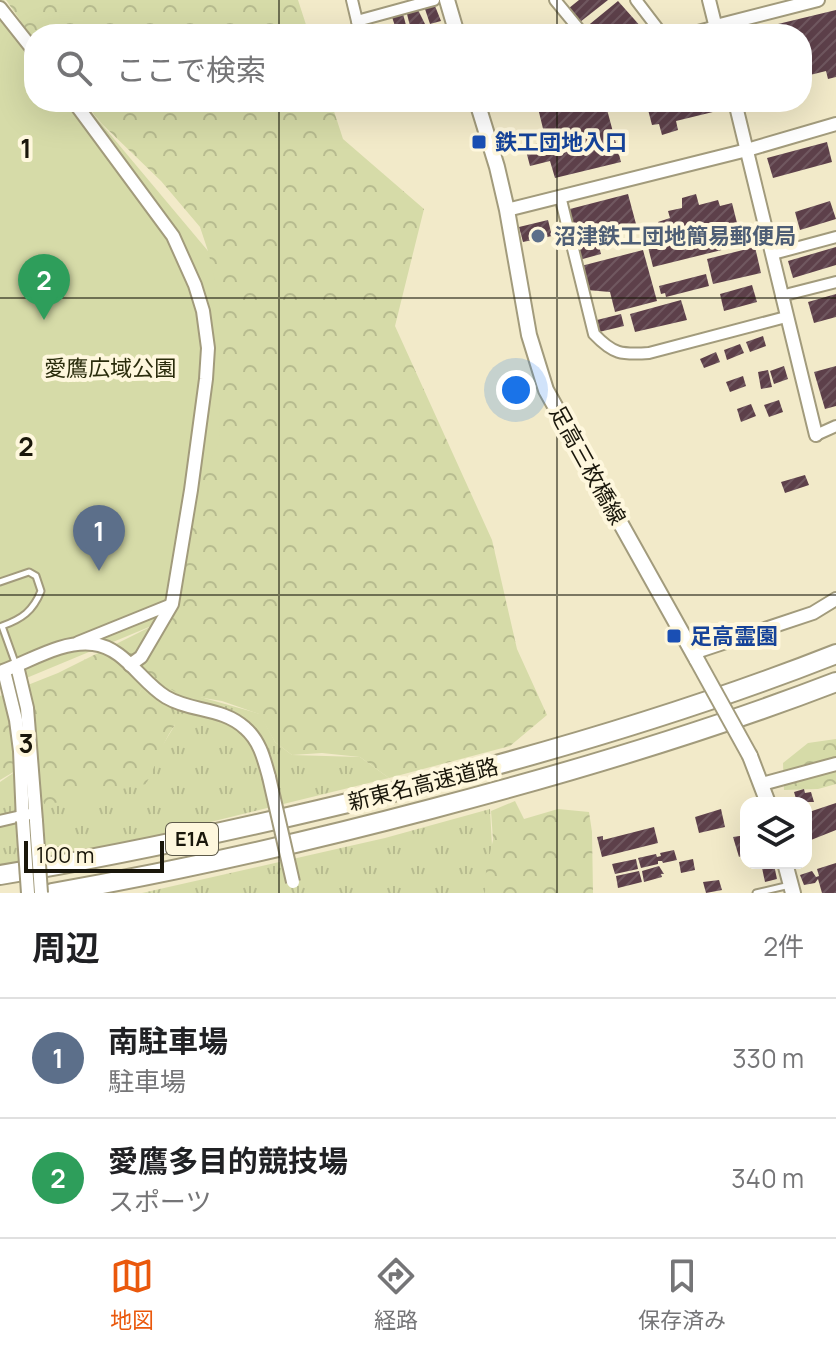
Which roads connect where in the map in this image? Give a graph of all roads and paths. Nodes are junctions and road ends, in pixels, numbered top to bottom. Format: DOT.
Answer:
graph roads {
  1 [pos="352,0"];
  2 [pos="434,0"];
  3 [pos="447,0"];
  4 [pos="555,0"];
  5 [pos="636,0"];
  6 [pos="709,0"];
  7 [pos="818,0"];
  8 [pos="0,8"];
  9 [pos="357,21"];
  10 [pos="358,24"];
  11 [pos="454,24"];
  12 [pos="575,24"];
  13 [pos="654,24"];
  14 [pos="715,24"];
  15 [pos="737,24"];
  16 [pos="24,38"];
  17 [pos="81,112"];
  18 [pos="480,112"];
  19 [pos="738,112"];
  20 [pos="836,124"];
  21 [pos="747,150"];
  22 [pos="560,196"];
  23 [pos="507,210"];
  24 [pos="836,237"];
  25 [pos="773,254"];
  26 [pos="836,282"];
  27 [pos="781,296"];
  28 [pos="786,317"];
  29 [pos="836,426"];
  30 [pos="816,435"];
  31 [pos="0,582"];
  32 [pos="836,599"];
  33 [pos="172,604"];
  34 [pos="1,624"];
  35 [pos="76,643"];
  36 [pos="836,646"];
  37 [pos="836,654"];
  38 [pos="695,656"];
  39 [pos="130,665"];
  40 [pos="17,666"];
  41 [pos="1,668"];
  42 [pos="836,682"];
  43 [pos="686,710"];
  44 [pos="836,764"];
  45 [pos="762,784"];
  46 [pos="766,797"];
  47 [pos="29,817"];
  48 [pos="0,821"];
  49 [pos="787,869"];
  50 [pos="0,875"];
  51 [pos="294,887"];
  52 [pos="792,889"];
  53 [pos="28,893"];
  54 [pos="41,893"];
  55 [pos="52,893"];
  56 [pos="756,893"];
  1 -- 9 [label="street"];
  2 -- 9 [label="street"];
  3 -- 11 [label="main road"];
  4 -- 12 [label="street"];
  5 -- 13 [label="street"];
  6 -- 14 [label="street"];
  7 -- 15 [label="street"];
  8 -- 16 [label="street"];
  9 -- 10 [label="street"];
  17 -- 33 [label="street"];
  18 -- 23 [label="main road, 足高三枚橋線"];
  19 -- 21 [label="street"];
  20 -- 21 [label="street"];
  21 -- 22 [label="street"];
  21 -- 25 [label="street"];
  22 -- 23 [label="street"];
  22 -- 28 [label="street"];
  23 -- 38 [label="main road, 足高三枚橋線"];
  24 -- 25 [label="street"];
  25 -- 27 [label="street"];
  26 -- 27 [label="street"];
  27 -- 28 [label="street"];
  28 -- 30 [label="street"];
  29 -- 30 [label="street"];
  31 -- 34 [label="lane"];
  32 -- 38 [label="street"];
  33 -- 35 [label="street"];
  33 -- 39 [label="street"];
  34 -- 40 [label="lane"];
  35 -- 39 [label="street"];
  35 -- 40 [label="street"];
  36 -- 43 [label="highway"];
  37 -- 43 [label="highway, 新東名高速道路 / E1A"];
  38 -- 45 [label="main road, 足高三枚橋線, bridge"];
  39 -- 51 [label="street, bridge"];
  40 -- 41 [label="street"];
  40 -- 47 [label="street"];
  41 -- 47 [label="street"];
  42 -- 55 [label="highway, 新東名高速道路 / E1A"];
  43 -- 50 [label="highway, 新東名高速道路 / E1A"];
  44 -- 45 [label="street"];
  45 -- 46 [label="main road, 足高三枚橋線"];
  47 -- 48 [label="street"];
  47 -- 53 [label="street, bridge"];
  47 -- 54 [label="street, bridge"];
  49 -- 52 [label="main road"];
  52 -- 56 [label="lane"];
}
